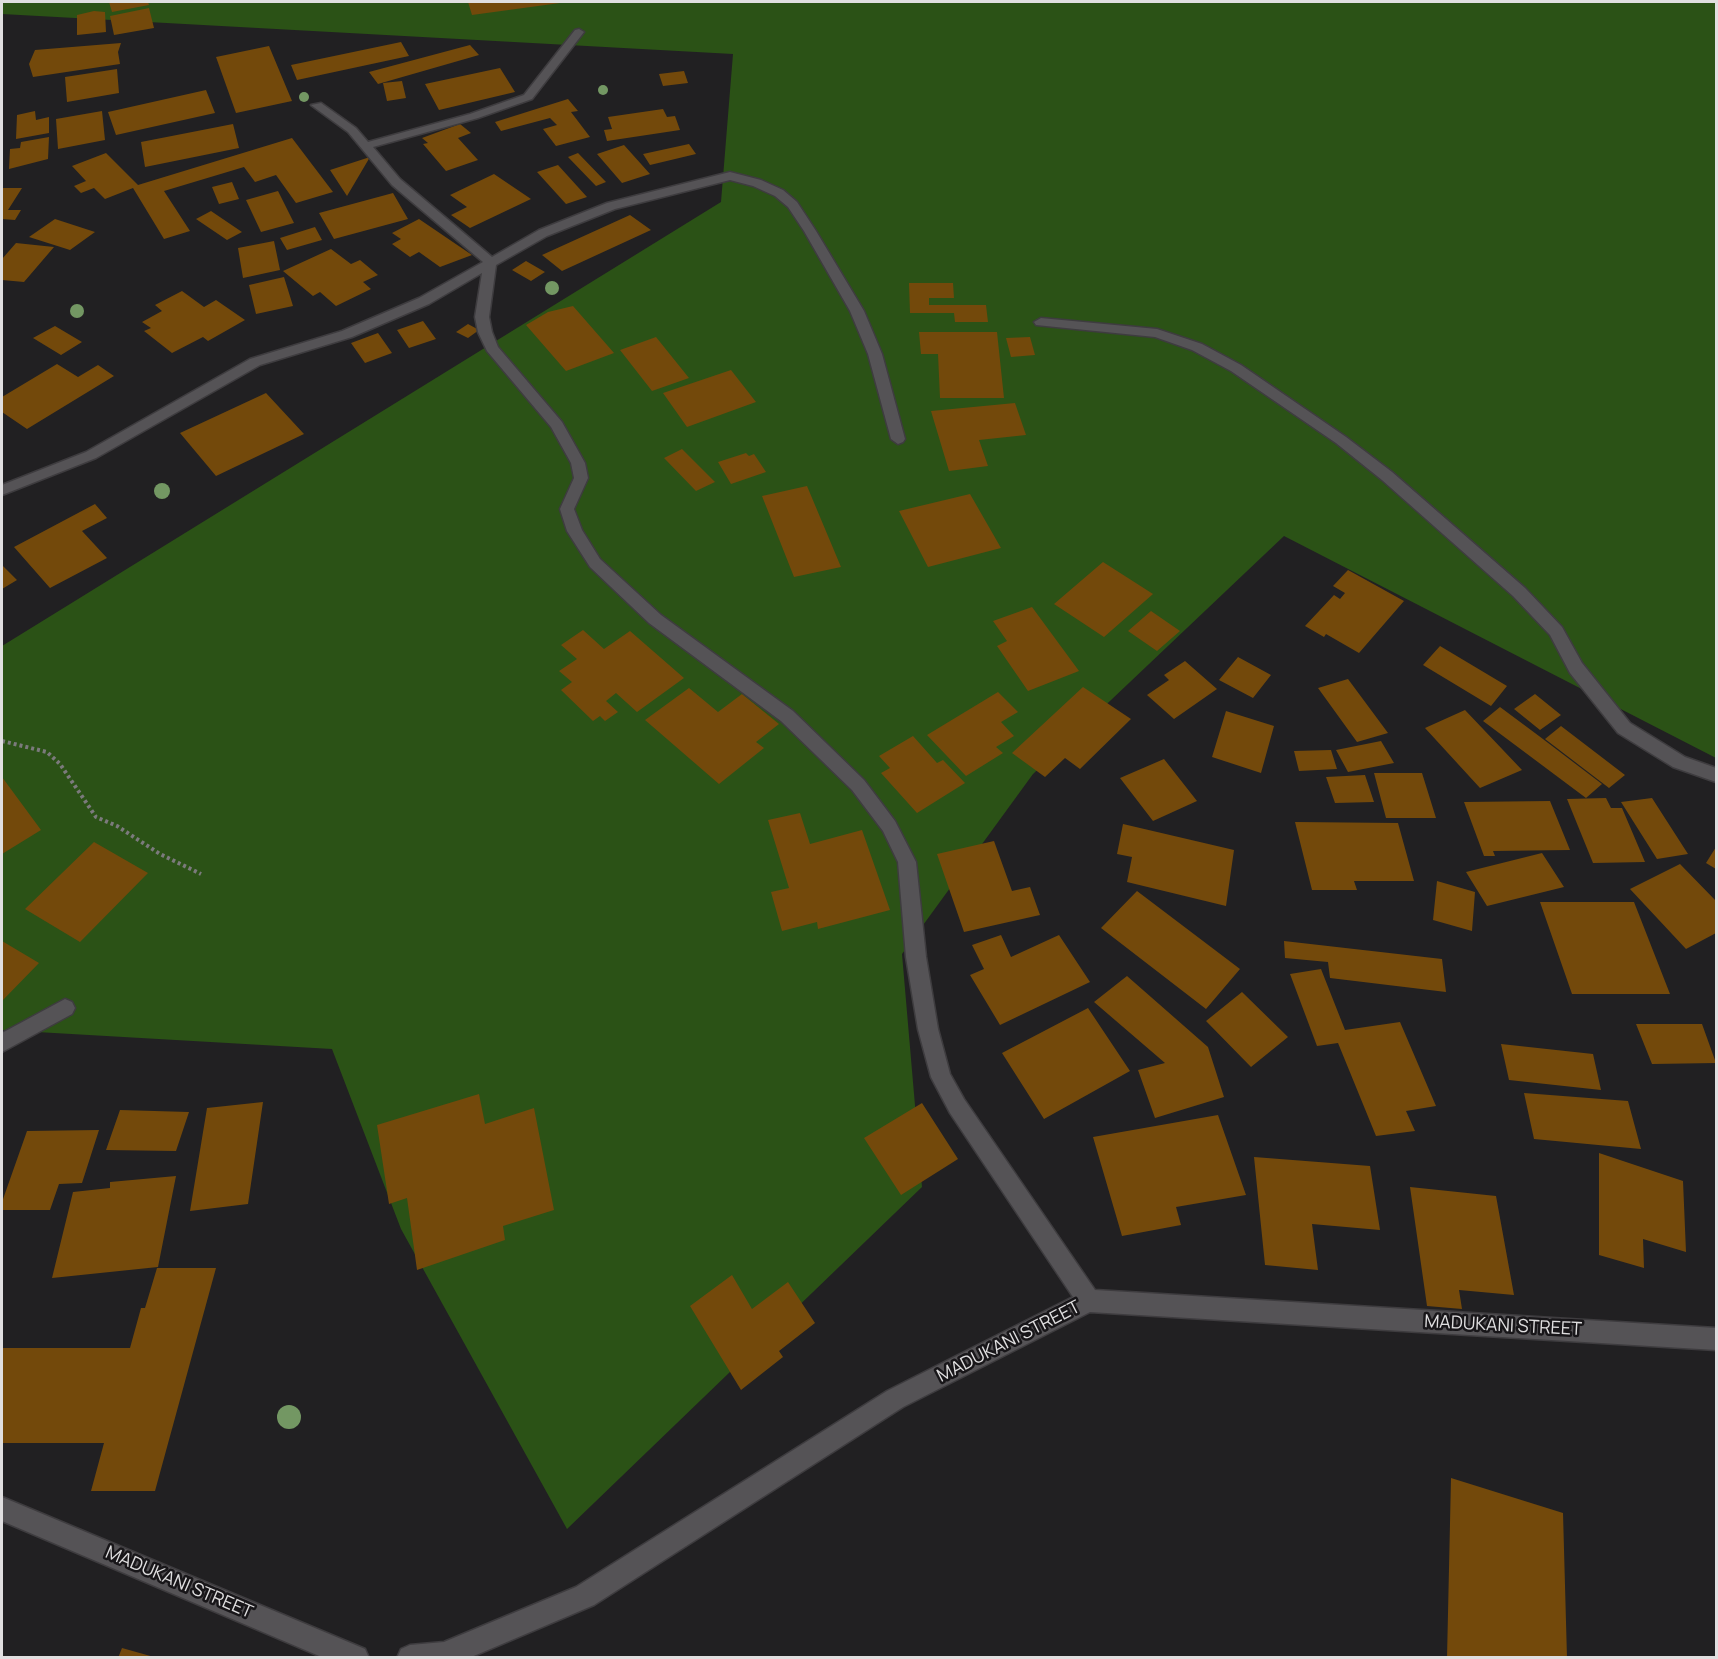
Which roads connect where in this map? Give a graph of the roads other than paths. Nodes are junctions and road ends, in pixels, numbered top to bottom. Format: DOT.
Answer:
graph roads {
  1 [pos="579,32"];
  2 [pos="317,105"];
  3 [pos="365,146"];
  4 [pos="490,261"];
  5 [pos="1041,322"];
  6 [pos="898,439"];
  7 [pos="2,490"];
  8 [pos="1716,775"];
  9 [pos="65,1008"];
  10 [pos="2,1043"];
  11 [pos="1089,1301"];
  12 [pos="1716,1339"];
  13 [pos="2,1509"];
  14 [pos="356,1658"];
  15 [pos="410,1658"];
  1 -- 3 [label="street"];
  2 -- 3 [label="street"];
  3 -- 4 [label="street"];
  4 -- 6 [label="street"];
  4 -- 7 [label="street"];
  4 -- 11 [label="street"];
  5 -- 8 [label="street"];
  9 -- 10 [label="street"];
  11 -- 12 [label="street, MADUKANI STREET"];
  11 -- 15 [label="street, MADUKANI STREET"];
  13 -- 14 [label="street, MADUKANI STREET"];
}
